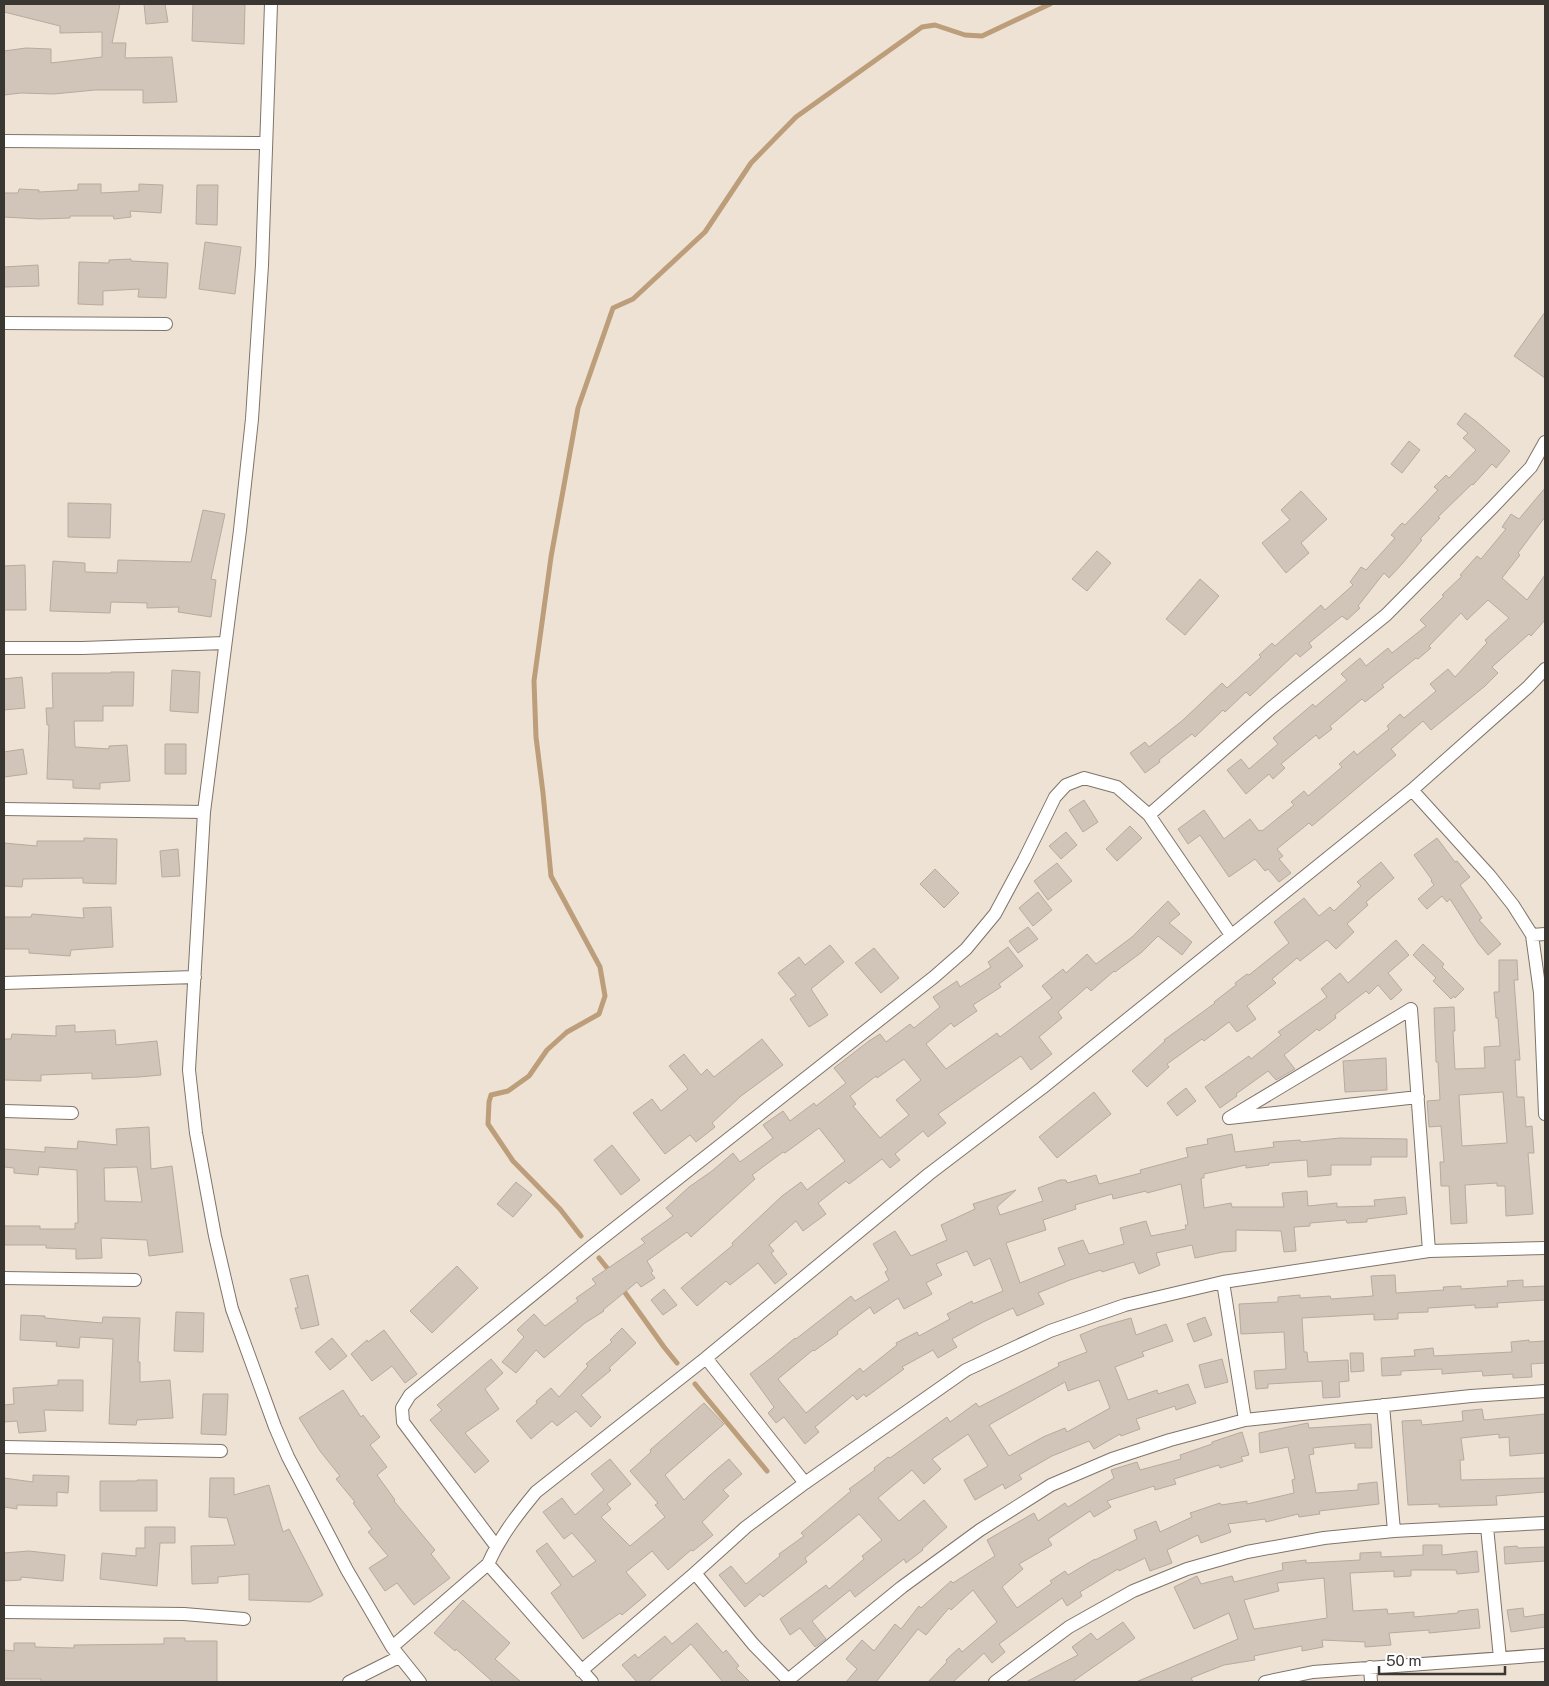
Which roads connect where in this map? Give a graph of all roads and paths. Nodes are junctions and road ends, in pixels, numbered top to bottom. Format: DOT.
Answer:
graph roads {
  1 [pos="271,4"];
  2 [pos="4,141"];
  3 [pos="266,144"];
  4 [pos="4,323"];
  5 [pos="166,324"];
  6 [pos="1545,442"];
  7 [pos="225,643"];
  8 [pos="4,648"];
  9 [pos="1545,669"];
  10 [pos="1412,790"];
  11 [pos="4,810"];
  12 [pos="204,812"];
  13 [pos="1149,815"];
  14 [pos="1539,934"];
  15 [pos="1231,935"];
  16 [pos="195,977"];
  17 [pos="4,983"];
  18 [pos="1418,1097"];
  19 [pos="4,1111"];
  20 [pos="72,1113"];
  21 [pos="1545,1114"];
  22 [pos="1545,1248"];
  23 [pos="1429,1251"];
  24 [pos="4,1278"];
  25 [pos="134,1280"];
  26 [pos="1223,1282"];
  27 [pos="706,1358"];
  28 [pos="1545,1391"];
  29 [pos="1383,1405"];
  30 [pos="1245,1420"];
  31 [pos="4,1447"];
  32 [pos="221,1451"];
  33 [pos="805,1483"];
  34 [pos="1545,1523"];
  35 [pos="1487,1527"];
  36 [pos="1394,1531"];
  37 [pos="496,1546"];
  38 [pos="488,1564"];
  39 [pos="695,1573"];
  40 [pos="4,1612"];
  41 [pos="244,1619"];
  42 [pos="396,1652"];
  43 [pos="1545,1655"];
  44 [pos="1500,1658"];
  45 [pos="1370,1666"];
  46 [pos="581,1671"];
  47 [pos="789,1681"];
  48 [pos="349,1682"];
  49 [pos="420,1682"];
  50 [pos="592,1682"];
  51 [pos="995,1682"];
  52 [pos="1264,1682"];
  53 [pos="1371,1682"];
  1 -- 3 [label="street"];
  2 -- 3 [label="street"];
  3 -- 7 [label="street"];
  4 -- 5 [label="street"];
  6 -- 13 [label="street"];
  7 -- 8 [label="street"];
  7 -- 12 [label="street"];
  9 -- 10 [label="street"];
  10 -- 14 [label="street"];
  10 -- 15 [label="street"];
  11 -- 12 [label="street"];
  12 -- 16 [label="street"];
  13 -- 15 [label="street"];
  13 -- 37 [label="street"];
  14 -- 21 [label="street"];
  15 -- 27 [label="street"];
  16 -- 17 [label="street"];
  16 -- 42 [label="street"];
  18 -- 18 [label="street"];
  18 -- 23 [label="street"];
  19 -- 20 [label="street"];
  22 -- 23 [label="street"];
  23 -- 26 [label="street"];
  24 -- 25 [label="street"];
  26 -- 30 [label="street"];
  26 -- 33 [label="street"];
  27 -- 33 [label="street"];
  27 -- 37 [label="street"];
  28 -- 29 [label="street"];
  29 -- 30 [label="street"];
  29 -- 36 [label="street"];
  30 -- 47 [label="street"];
  31 -- 32 [label="street"];
  33 -- 39 [label="street"];
  34 -- 35 [label="street"];
  35 -- 36 [label="street"];
  35 -- 44 [label="street"];
  36 -- 51 [label="street"];
  37 -- 38 [label="street"];
  38 -- 42 [label="street"];
  38 -- 46 [label="street"];
  39 -- 46 [label="street"];
  39 -- 47 [label="street"];
  40 -- 41 [label="street"];
  42 -- 48 [label="street"];
  42 -- 49 [label="street"];
  43 -- 44 [label="street"];
  44 -- 45 [label="street"];
  45 -- 52 [label="street"];
  45 -- 53 [label="street"];
  46 -- 50 [label="street"];
}
